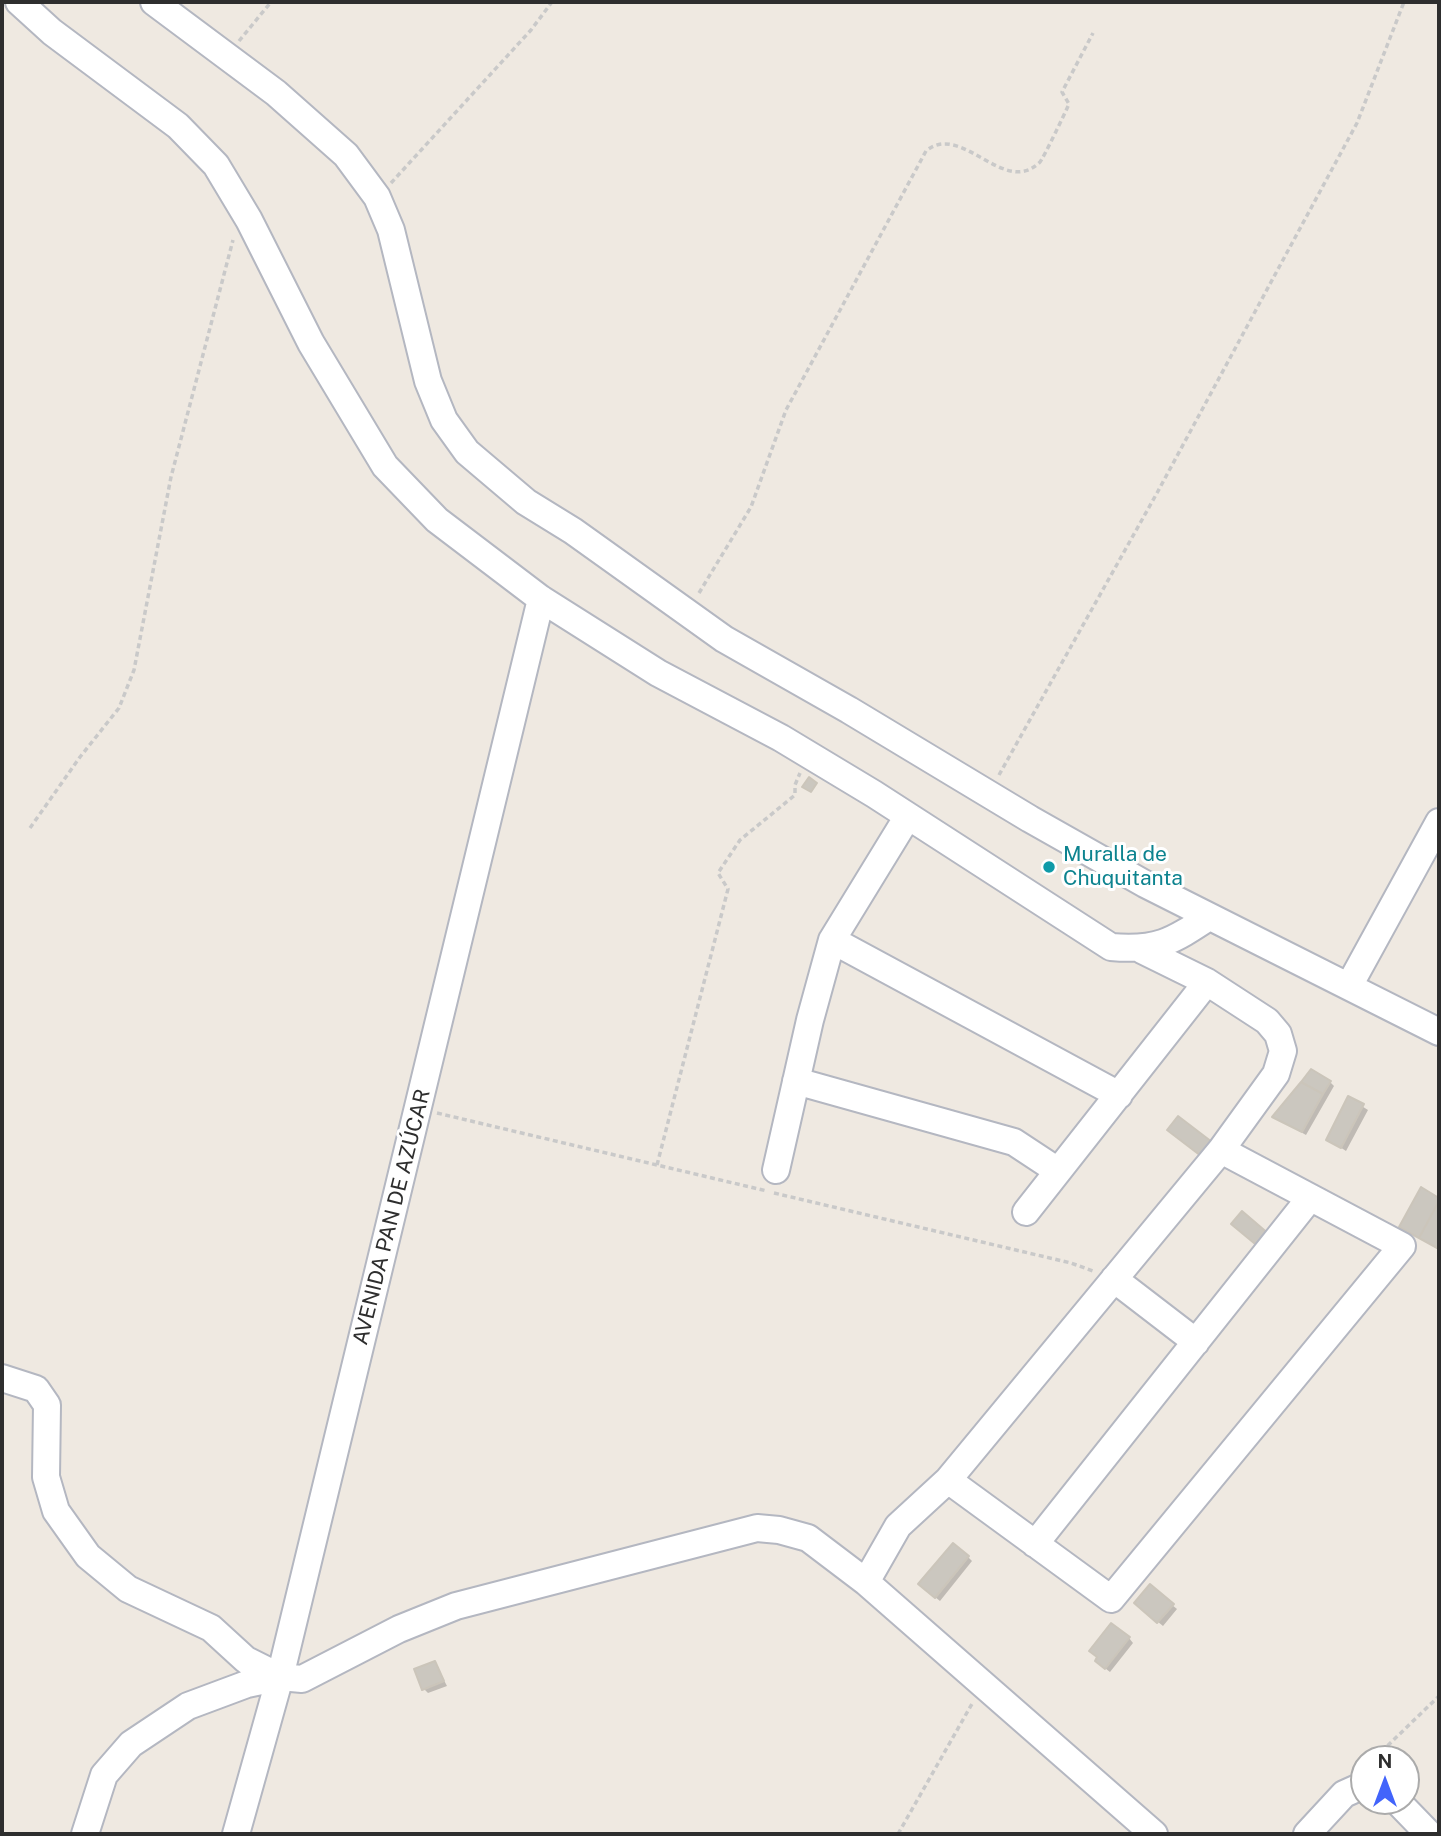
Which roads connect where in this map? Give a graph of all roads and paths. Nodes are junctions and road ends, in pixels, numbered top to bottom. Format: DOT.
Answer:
graph roads {
  1 [pos="19,2"];
  2 [pos="154,2"];
  3 [pos="271,2"];
  4 [pos="552,2"];
  5 [pos="1404,2"];
  6 [pos="1093,33"];
  7 [pos="226,56"];
  8 [pos="377,197"];
  9 [pos="249,220"];
  10 [pos="541,599"];
  11 [pos="686,613"];
  12 [pos="808,754"];
  13 [pos="988,795"];
  14 [pos="908,816"];
  15 [pos="1439,822"];
  16 [pos="30,828"];
  17 [pos="1209,917"];
  18 [pos="832,940"];
  19 [pos="1142,950"];
  20 [pos="1207,982"];
  21 [pos="1349,986"];
  22 [pos="1439,1032"];
  23 [pos="796,1081"];
  24 [pos="1119,1095"];
  25 [pos="1221,1150"];
  26 [pos="657,1165"];
  27 [pos="776,1170"];
  28 [pos="1058,1171"];
  29 [pos="1310,1198"];
  30 [pos="1026,1212"];
  31 [pos="1114,1279"];
  32 [pos="1196,1342"];
  33 [pos="2,1378"];
  34 [pos="948,1480"];
  35 [pos="1035,1544"];
  36 [pos="866,1582"];
  37 [pos="280,1676"];
  38 [pos="982,1687"];
  39 [pos="1439,1696"];
  40 [pos="1388,1745"];
  41 [pos="1350,1791"];
  42 [pos="1410,1815"];
  43 [pos="85,1834"];
  44 [pos="236,1834"];
  45 [pos="898,1834"];
  46 [pos="1154,1834"];
  47 [pos="1307,1834"];
  48 [pos="1429,1834"];
  1 -- 9 [label="street"];
  2 -- 7 [label="street"];
  3 -- 7 [label="path"];
  4 -- 8 [label="path"];
  5 -- 13 [label="path"];
  6 -- 11 [label="path"];
  7 -- 8 [label="street"];
  8 -- 11 [label="street"];
  9 -- 10 [label="street"];
  9 -- 16 [label="path"];
  10 -- 12 [label="street"];
  10 -- 37 [label="street, AVENIDA PAN DE AZÚCAR"];
  11 -- 13 [label="street"];
  12 -- 14 [label="street"];
  12 -- 26 [label="path"];
  13 -- 17 [label="street"];
  14 -- 18 [label="street"];
  14 -- 19 [label="street"];
  15 -- 21 [label="street"];
  17 -- 19 [label="street"];
  17 -- 21 [label="street"];
  18 -- 23 [label="street"];
  18 -- 24 [label="street"];
  19 -- 20 [label="street"];
  20 -- 24 [label="street"];
  20 -- 25 [label="street"];
  21 -- 22 [label="street"];
  23 -- 27 [label="street"];
  23 -- 28 [label="street"];
  24 -- 28 [label="street"];
  25 -- 29 [label="street"];
  25 -- 31 [label="street"];
  28 -- 30 [label="street"];
  29 -- 32 [label="street"];
  29 -- 35 [label="street"];
  31 -- 32 [label="street"];
  31 -- 34 [label="street"];
  32 -- 35 [label="street"];
  33 -- 37 [label="street"];
  34 -- 35 [label="street"];
  34 -- 36 [label="street"];
  36 -- 37 [label="street"];
  36 -- 38 [label="street"];
  37 -- 43 [label="street"];
  37 -- 44 [label="street, AVENIDA PAN DE AZÚCAR"];
  38 -- 45 [label="path"];
  38 -- 46 [label="street"];
  39 -- 40 [label="path"];
  41 -- 47 [label="street"];
  42 -- 48 [label="street"];
}
